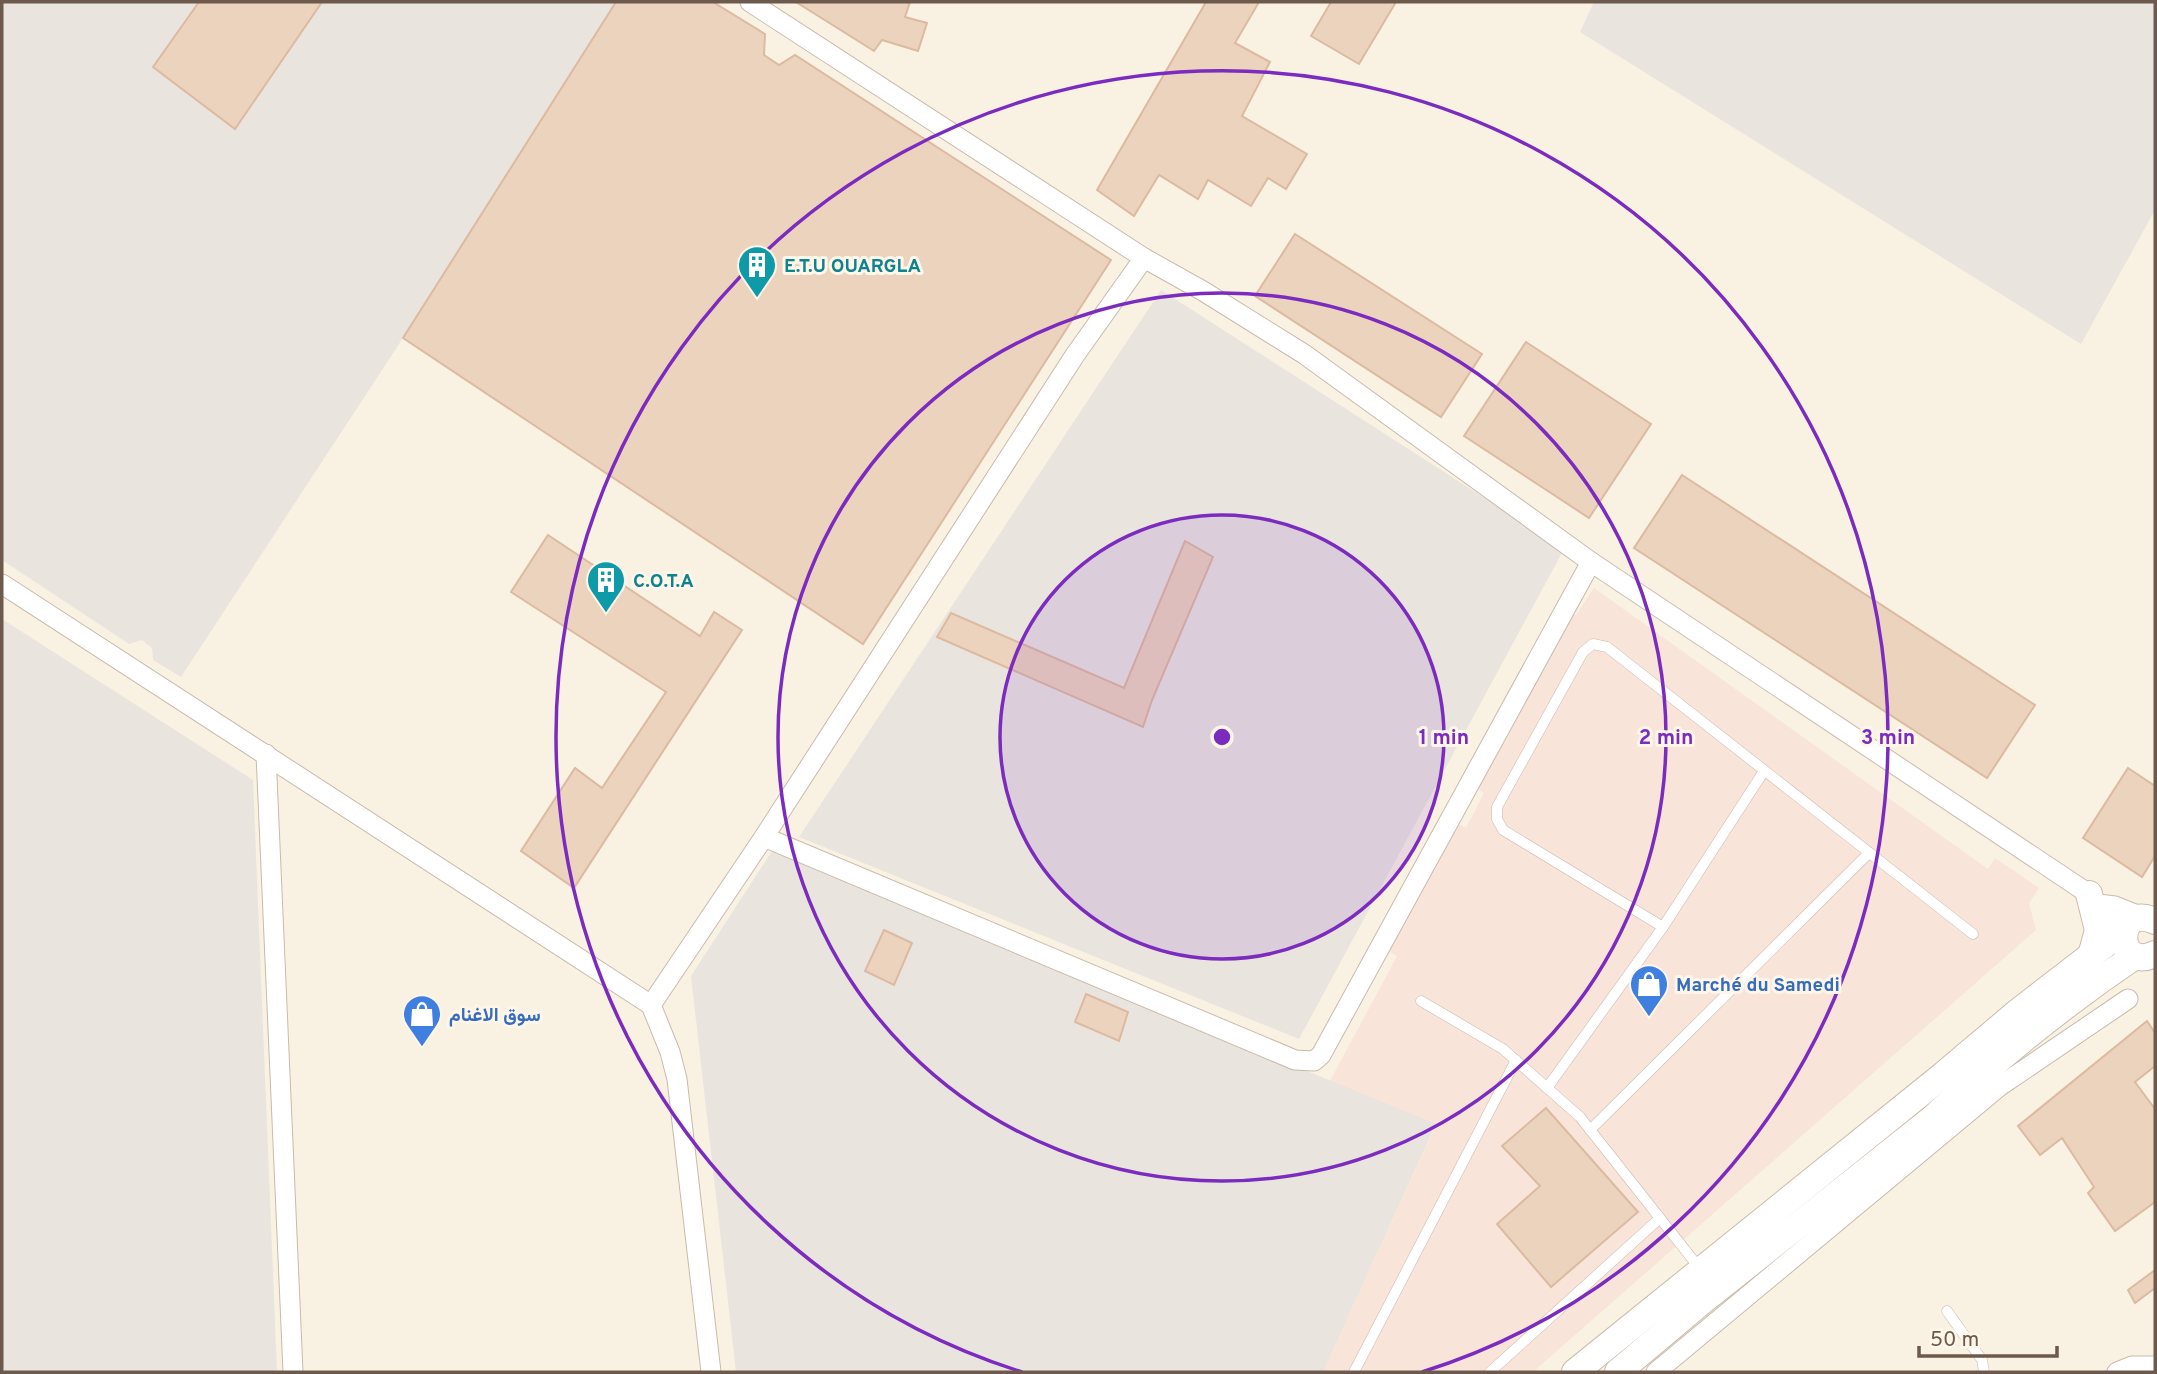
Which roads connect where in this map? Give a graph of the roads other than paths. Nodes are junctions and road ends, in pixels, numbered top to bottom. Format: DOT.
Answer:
graph roads {
  1 [pos="750,2"];
  2 [pos="1144,258"];
  3 [pos="1591,562"];
  4 [pos="2,584"];
  5 [pos="266,754"];
  6 [pos="1764,771"];
  7 [pos="764,836"];
  8 [pos="1870,853"];
  9 [pos="2093,899"];
  10 [pos="1663,927"];
  11 [pos="1973,934"];
  12 [pos="2139,936"];
  13 [pos="2091,956"];
  14 [pos="2128,999"];
  15 [pos="1421,1001"];
  16 [pos="651,1005"];
  17 [pos="1516,1060"];
  18 [pos="1994,1078"];
  19 [pos="1950,1086"];
  20 [pos="1547,1088"];
  21 [pos="1590,1130"];
  22 [pos="1660,1218"];
  23 [pos="1746,1266"];
  24 [pos="1702,1271"];
  25 [pos="1947,1311"];
  26 [pos="1623,1333"];
  27 [pos="2155,1366"];
  28 [pos="1650,1367"];
  29 [pos="293,1372"];
  30 [pos="711,1372"];
  31 [pos="1353,1372"];
  32 [pos="1490,1372"];
  33 [pos="1575,1372"];
  34 [pos="1618,1372"];
  35 [pos="1984,1372"];
  36 [pos="2117,1372"];
  1 -- 2 [label="street"];
  2 -- 3 [label="street"];
  2 -- 7 [label="street"];
  3 -- 7 [label="street"];
  3 -- 9 [label="street"];
  4 -- 5 [label="street"];
  5 -- 16 [label="street"];
  5 -- 29 [label="street"];
  6 -- 8 [label="lane"];
  6 -- 10 [label="lane"];
  6 -- 10 [label="lane"];
  7 -- 16 [label="street"];
  8 -- 11 [label="lane"];
  8 -- 21 [label="lane"];
  9 -- 12 [label="street"];
  9 -- 13 [label="street"];
  10 -- 20 [label="lane"];
  12 -- 13 [label="street"];
  12 -- 18 [label="street"];
  13 -- 19 [label="street"];
  14 -- 18 [label="street"];
  15 -- 17 [label="lane"];
  16 -- 30 [label="street"];
  17 -- 20 [label="lane"];
  17 -- 31 [label="lane"];
  18 -- 19 [label="street"];
  18 -- 23 [label="street"];
  19 -- 23 [label="street"];
  20 -- 21 [label="lane"];
  21 -- 22 [label="lane"];
  22 -- 24 [label="lane"];
  22 -- 32 [label="lane"];
  23 -- 24 [label="street"];
  23 -- 28 [label="street"];
  24 -- 26 [label="street"];
  25 -- 35 [label="lane"];
  26 -- 28 [label="street"];
  26 -- 33 [label="street"];
  27 -- 36 [label="street"];
  28 -- 34 [label="street"];
}
